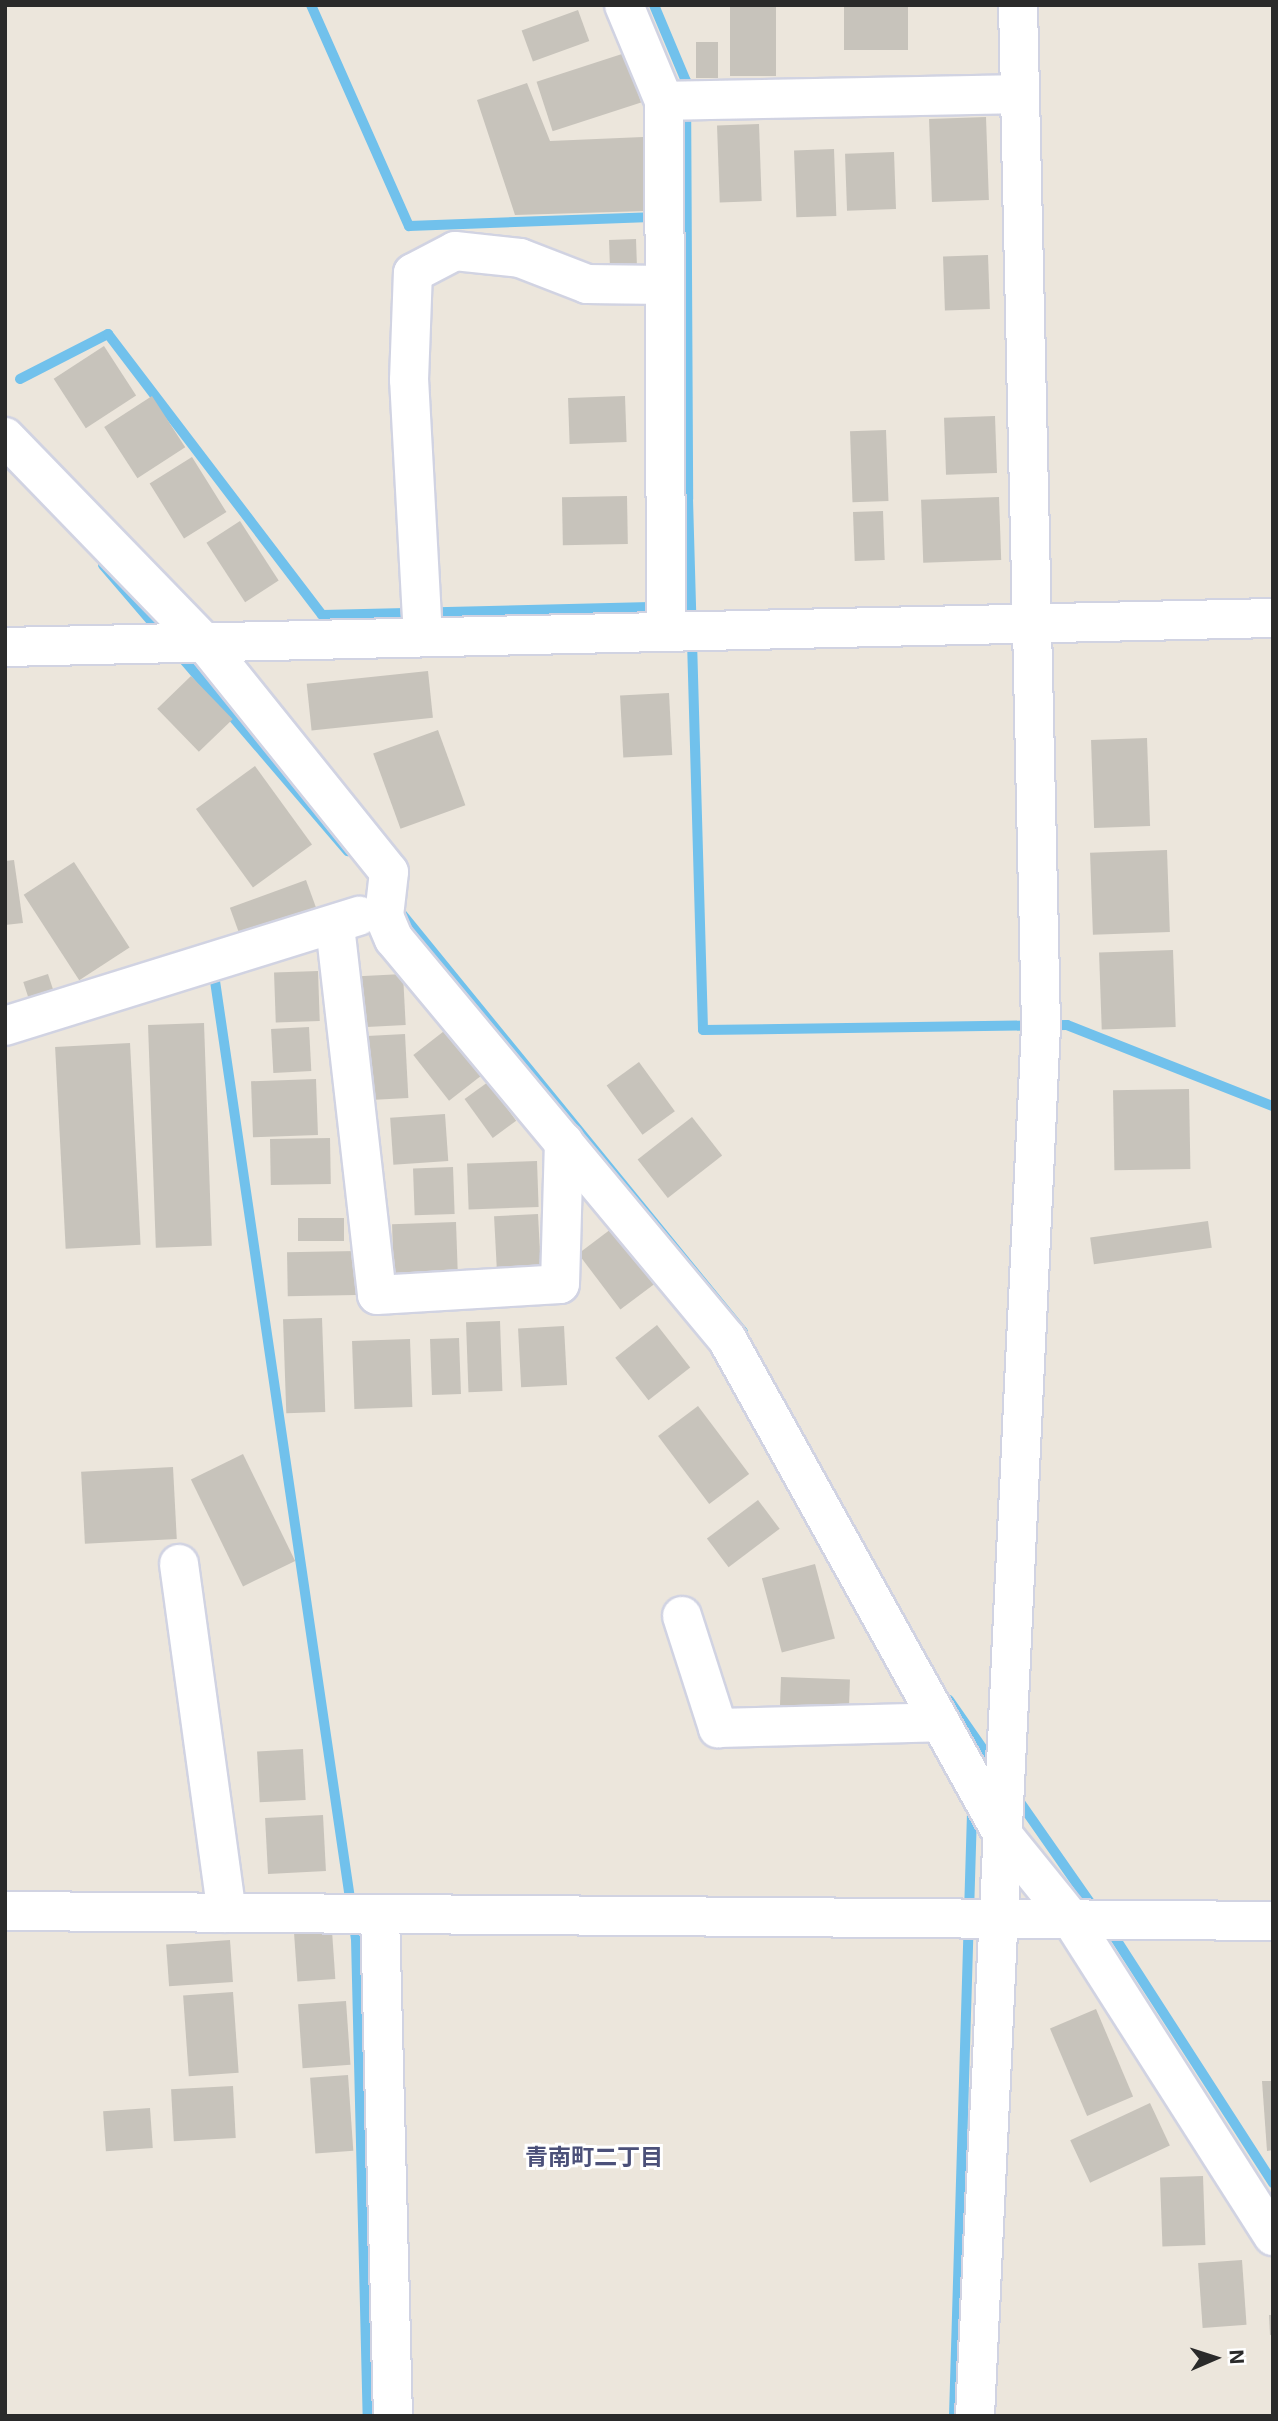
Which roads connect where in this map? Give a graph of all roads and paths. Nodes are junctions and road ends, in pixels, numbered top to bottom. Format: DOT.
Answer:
graph roads {
  1 [pos="624,5"];
  2 [pos="1018,5"];
  3 [pos="1019,94"];
  4 [pos="664,102"];
  5 [pos="665,285"];
  6 [pos="5,437"];
  7 [pos="1273,618"];
  8 [pos="1030,623"];
  9 [pos="666,631"];
  10 [pos="423,637"];
  11 [pos="204,642"];
  12 [pos="5,647"];
  13 [pos="384,906"];
  14 [pos="335,926"];
  15 [pos="5,1026"];
  16 [pos="564,1142"];
  17 [pos="179,1564"];
  18 [pos="682,1616"];
  19 [pos="940,1722"];
  20 [pos="1003,1835"];
  21 [pos="5,1911"];
  22 [pos="227,1913"];
  23 [pos="380,1914"];
  24 [pos="997,1919"];
  25 [pos="1071,1919"];
  26 [pos="1273,1921"];
  27 [pos="1273,2236"];
  28 [pos="393,2416"];
  29 [pos="975,2416"];
  1 -- 4 [label="street"];
  2 -- 3 [label="street"];
  3 -- 4 [label="street"];
  3 -- 8 [label="street"];
  4 -- 5 [label="street"];
  5 -- 9 [label="street"];
  5 -- 10 [label="street"];
  6 -- 11 [label="street"];
  7 -- 8 [label="street"];
  8 -- 9 [label="street"];
  8 -- 20 [label="street"];
  9 -- 10 [label="street"];
  10 -- 11 [label="street"];
  11 -- 12 [label="street"];
  11 -- 13 [label="street"];
  13 -- 14 [label="street"];
  13 -- 16 [label="street"];
  14 -- 15 [label="street"];
  14 -- 16 [label="street"];
  16 -- 19 [label="street"];
  17 -- 22 [label="street"];
  18 -- 19 [label="street"];
  19 -- 20 [label="street"];
  20 -- 24 [label="street"];
  20 -- 25 [label="street"];
  21 -- 22 [label="street"];
  22 -- 23 [label="street"];
  23 -- 24 [label="street"];
  23 -- 28 [label="street"];
  24 -- 25 [label="street"];
  24 -- 29 [label="street"];
  25 -- 26 [label="street"];
  25 -- 27 [label="street"];
}
